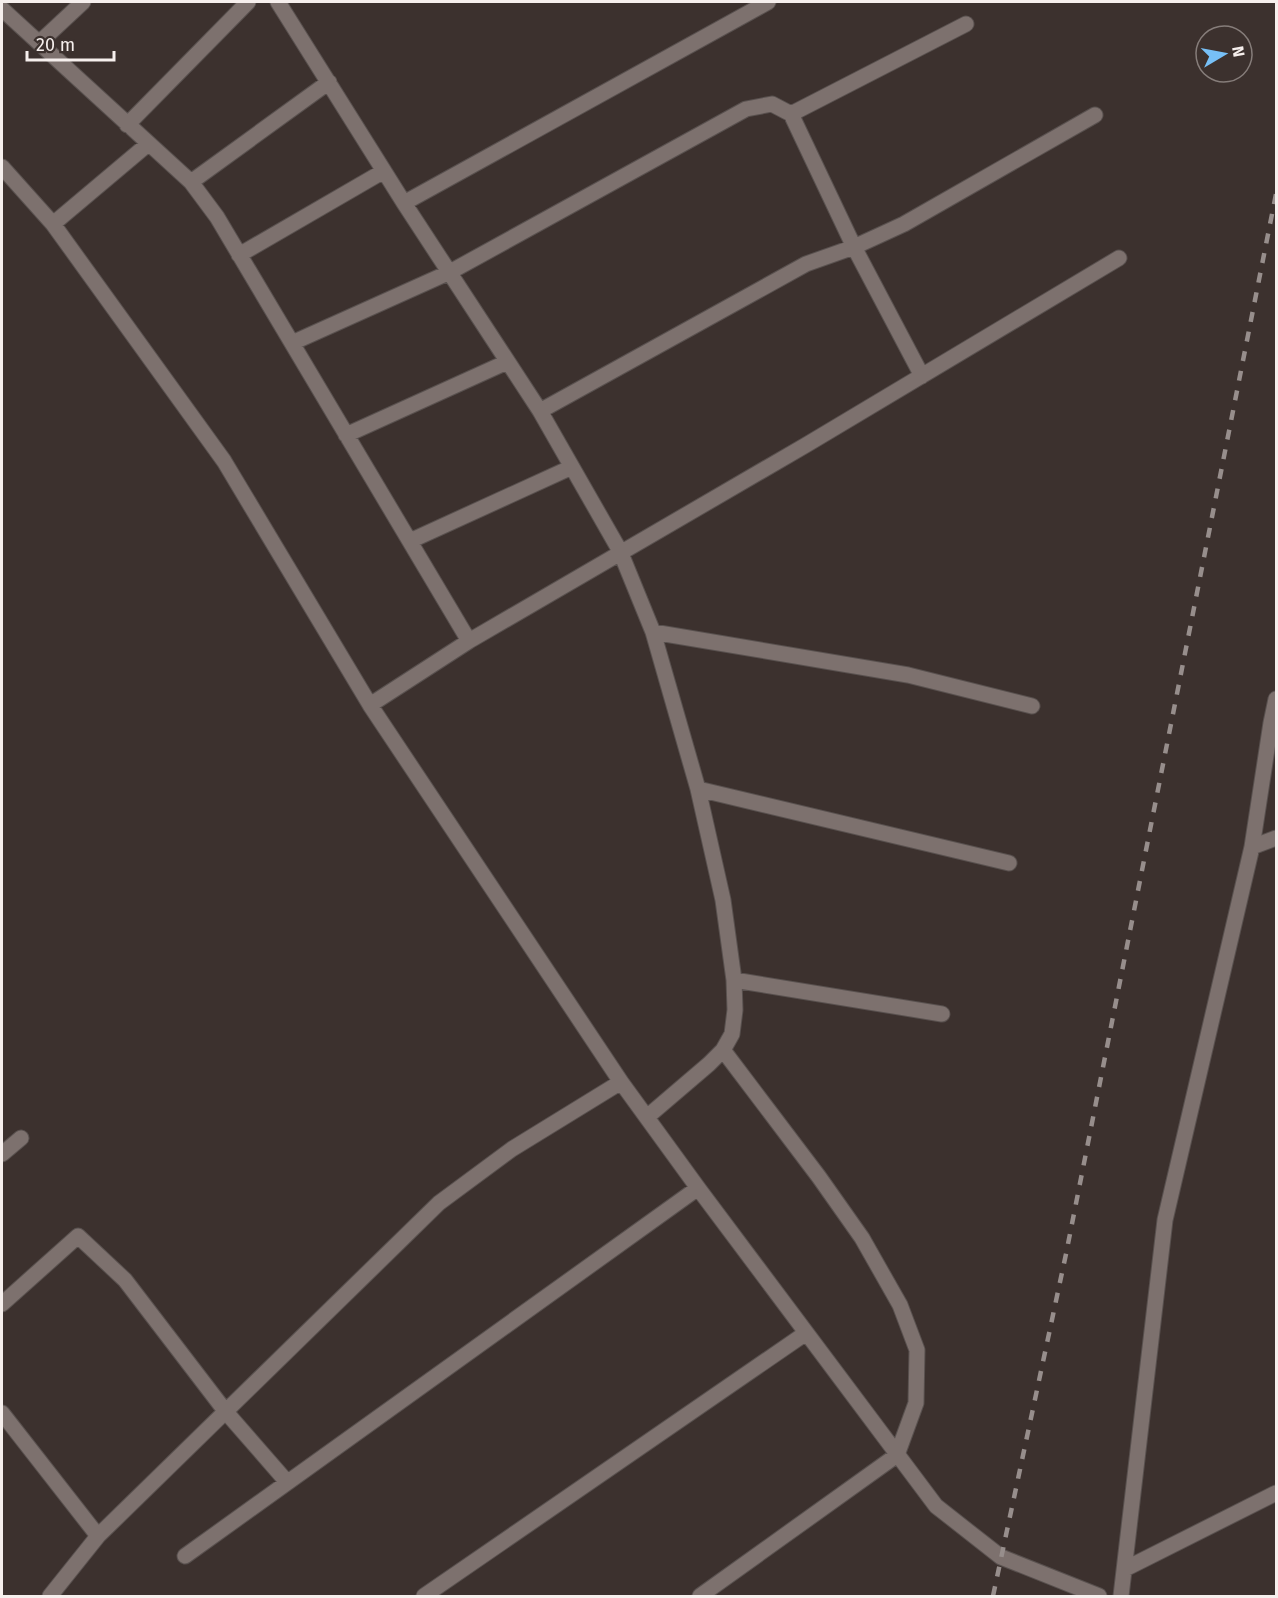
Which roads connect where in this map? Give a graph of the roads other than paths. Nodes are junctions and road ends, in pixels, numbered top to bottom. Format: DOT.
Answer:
graph roads {
  1 [pos="83,2"];
  2 [pos="248,2"];
  3 [pos="278,2"];
  4 [pos="768,2"];
  5 [pos="2,9"];
  6 [pos="966,24"];
  7 [pos="39,44"];
  8 [pos="328,82"];
  9 [pos="791,114"];
  10 [pos="1095,115"];
  11 [pos="127,125"];
  12 [pos="148,144"];
  13 [pos="2,167"];
  14 [pos="384,171"];
  15 [pos="191,182"];
  16 [pos="404,203"];
  17 [pos="53,224"];
  18 [pos="854,247"];
  19 [pos="239,255"];
  20 [pos="1119,258"];
  21 [pos="450,272"];
  22 [pos="292,343"];
  23 [pos="507,362"];
  24 [pos="922,376"];
  25 [pos="540,411"];
  26 [pos="346,435"];
  27 [pos="572,467"];
  28 [pos="410,541"];
  29 [pos="620,551"];
  30 [pos="653,632"];
  31 [pos="469,641"];
  32 [pos="1276,699"];
  33 [pos="370,705"];
  34 [pos="1032,706"];
  35 [pos="1274,722"];
  36 [pos="698,789"];
  37 [pos="1276,838"];
  38 [pos="1252,847"];
  39 [pos="1009,863"];
  40 [pos="734,980"];
  41 [pos="942,1014"];
  42 [pos="723,1050"];
  43 [pos="621,1082"];
  44 [pos="647,1117"];
  45 [pos="21,1138"];
  46 [pos="2,1154"];
  47 [pos="698,1188"];
  48 [pos="2,1304"];
  49 [pos="806,1333"];
  50 [pos="226,1412"];
  51 [pos="2,1413"];
  52 [pos="897,1455"];
  53 [pos="287,1482"];
  54 [pos="1276,1492"];
  55 [pos="98,1536"];
  56 [pos="185,1556"];
  57 [pos="1125,1569"];
  58 [pos="50,1596"];
  59 [pos="424,1596"];
  60 [pos="700,1596"];
  61 [pos="1099,1596"];
  62 [pos="1120,1596"];
  1 -- 7 [label="street"];
  2 -- 11 [label="street"];
  3 -- 8 [label="street"];
  4 -- 16 [label="street"];
  5 -- 7 [label="street"];
  6 -- 9 [label="street"];
  7 -- 11 [label="street"];
  8 -- 14 [label="street"];
  8 -- 15 [label="street"];
  9 -- 18 [label="street"];
  9 -- 21 [label="street"];
  10 -- 18 [label="street"];
  11 -- 12 [label="street"];
  12 -- 15 [label="street"];
  12 -- 17 [label="street"];
  13 -- 17 [label="street"];
  14 -- 16 [label="street"];
  14 -- 19 [label="street"];
  15 -- 19 [label="street"];
  16 -- 21 [label="street"];
  17 -- 33 [label="street"];
  18 -- 24 [label="street"];
  18 -- 25 [label="street"];
  19 -- 22 [label="street"];
  20 -- 24 [label="street"];
  21 -- 22 [label="street"];
  21 -- 23 [label="street"];
  22 -- 26 [label="street"];
  23 -- 25 [label="street"];
  23 -- 26 [label="street"];
  24 -- 29 [label="street"];
  25 -- 27 [label="street"];
  26 -- 28 [label="street"];
  27 -- 28 [label="street"];
  27 -- 29 [label="street"];
  28 -- 31 [label="street"];
  29 -- 30 [label="street"];
  29 -- 31 [label="street"];
  30 -- 34 [label="street"];
  30 -- 36 [label="street"];
  31 -- 33 [label="street"];
  32 -- 35 [label="street"];
  33 -- 43 [label="street"];
  35 -- 38 [label="street"];
  36 -- 39 [label="street"];
  36 -- 40 [label="street"];
  37 -- 38 [label="street"];
  38 -- 57 [label="street"];
  40 -- 41 [label="street"];
  40 -- 42 [label="street"];
  42 -- 44 [label="street"];
  42 -- 52 [label="street"];
  43 -- 44 [label="street"];
  43 -- 50 [label="street"];
  44 -- 47 [label="street"];
  45 -- 46 [label="street"];
  47 -- 49 [label="street"];
  47 -- 53 [label="street"];
  48 -- 50 [label="street"];
  49 -- 52 [label="street"];
  49 -- 59 [label="street"];
  50 -- 53 [label="street"];
  50 -- 55 [label="street"];
  51 -- 55 [label="street"];
  52 -- 60 [label="street"];
  52 -- 61 [label="street"];
  53 -- 56 [label="street"];
  54 -- 57 [label="street"];
  55 -- 58 [label="street"];
  57 -- 62 [label="street"];
}
